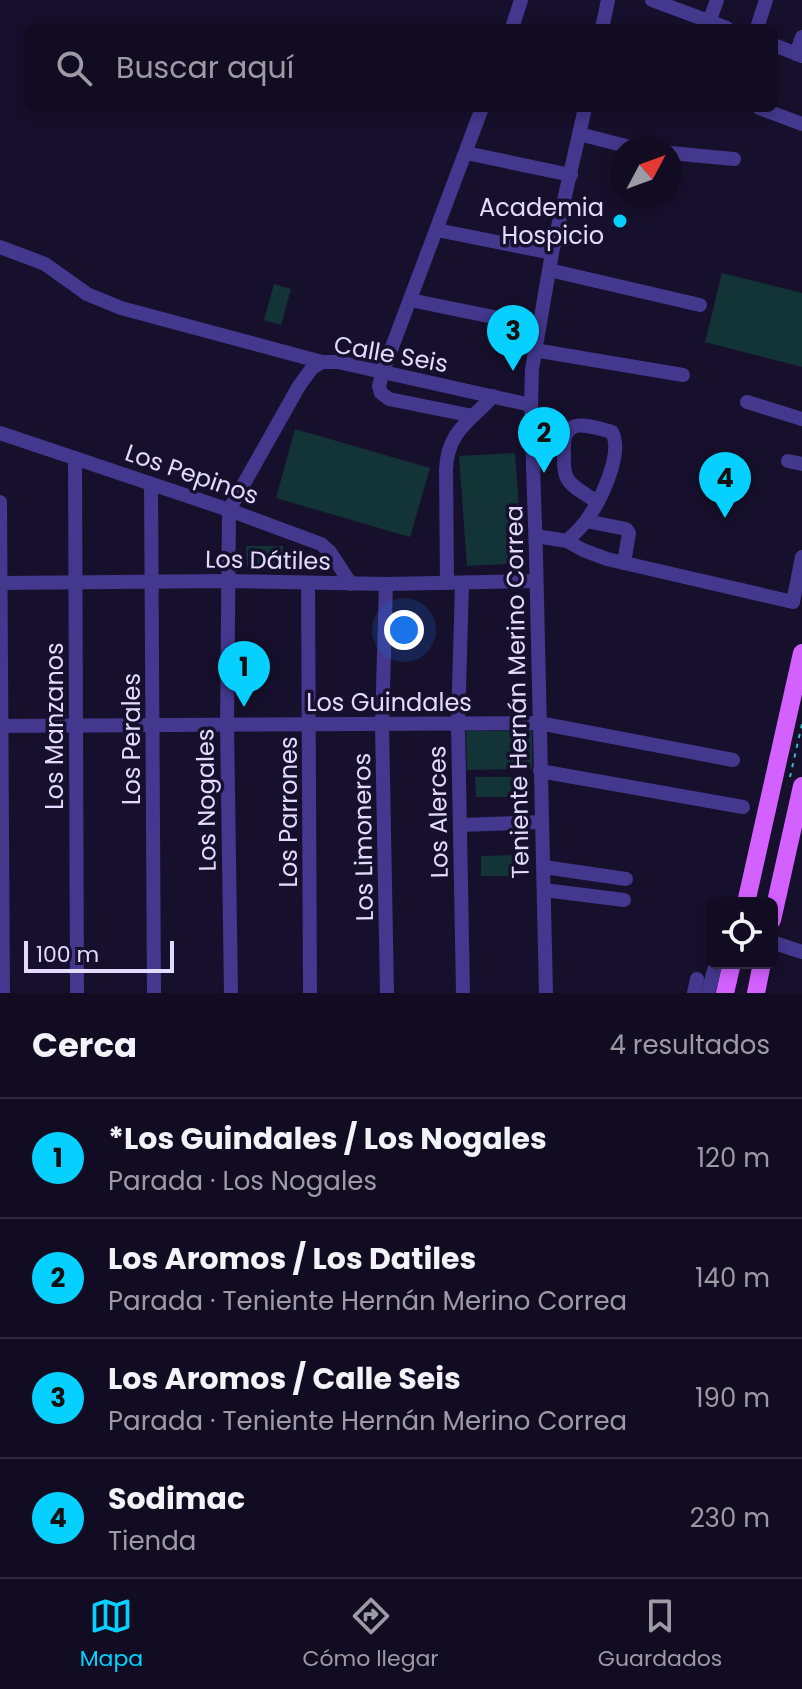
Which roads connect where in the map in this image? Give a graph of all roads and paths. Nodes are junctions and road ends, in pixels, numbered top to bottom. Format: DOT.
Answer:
graph roads {
  1 [pos="521,0"];
  2 [pos="608,0"];
  3 [pos="717,0"];
  4 [pos="766,0"];
  5 [pos="663,2"];
  6 [pos="709,22"];
  7 [pos="513,24"];
  8 [pos="603,24"];
  9 [pos="715,24"];
  10 [pos="758,24"];
  11 [pos="802,37"];
  12 [pos="778,47"];
  13 [pos="799,55"];
  14 [pos="481,112"];
  15 [pos="584,112"];
  16 [pos="770,112"];
  17 [pos="802,124"];
  18 [pos="579,134"];
  19 [pos="610,142"];
  20 [pos="466,153"];
  21 [pos="682,154"];
  22 [pos="734,159"];
  23 [pos="571,175"];
  24 [pos="437,230"];
  25 [pos="0,247"];
  26 [pos="552,253"];
  27 [pos="549,270"];
  28 [pos="410,300"];
  29 [pos="700,305"];
  30 [pos="538,326"];
  31 [pos="534,350"];
  32 [pos="322,362"];
  33 [pos="383,371"];
  34 [pos="683,375"];
  35 [pos="493,396"];
  36 [pos="747,402"];
  37 [pos="531,405"];
  38 [pos="473,416"];
  39 [pos="802,419"];
  40 [pos="0,433"];
  41 [pos="75,458"];
  42 [pos="151,484"];
  43 [pos="0,502"];
  44 [pos="597,502"];
  45 [pos="229,510"];
  46 [pos="586,521"];
  47 [pos="536,536"];
  48 [pos="567,541"];
  49 [pos="802,557"];
  50 [pos="624,563"];
  51 [pos="228,581"];
  52 [pos="536,581"];
  53 [pos="75,582"];
  54 [pos="152,582"];
  55 [pos="0,583"];
  56 [pos="308,583"];
  57 [pos="454,583"];
  58 [pos="351,584"];
  59 [pos="386,584"];
  60 [pos="798,603"];
  61 [pos="802,653"];
  62 [pos="539,723"];
  63 [pos="309,724"];
  64 [pos="382,724"];
  65 [pos="458,724"];
  66 [pos="76,725"];
  67 [pos="153,725"];
  68 [pos="227,725"];
  69 [pos="1,726"];
  70 [pos="733,760"];
  71 [pos="540,771"];
  72 [pos="802,786"];
  73 [pos="770,798"];
  74 [pos="743,807"];
  75 [pos="798,820"];
  76 [pos="542,822"];
  77 [pos="460,825"];
  78 [pos="544,867"];
  79 [pos="626,879"];
  80 [pos="544,890"];
  81 [pos="747,897"];
  82 [pos="778,897"];
  83 [pos="624,900"];
  84 [pos="778,944"];
  85 [pos="802,952"];
  86 [pos="721,969"];
  87 [pos="723,969"];
  88 [pos="761,969"];
  89 [pos="3,993"];
  90 [pos="77,993"];
  91 [pos="154,993"];
  92 [pos="231,993"];
  93 [pos="310,993"];
  94 [pos="387,993"];
  95 [pos="463,993"];
  96 [pos="546,993"];
  97 [pos="708,993"];
  98 [pos="725,993"];
  99 [pos="756,993"];
  1 -- 7 [label="street"];
  2 -- 8 [label="street"];
  3 -- 6 [label="street"];
  4 -- 10 [label="street"];
  5 -- 6 [label="street"];
  6 -- 9 [label="street"];
  11 -- 13 [label="street"];
  12 -- 13 [label="street"];
  14 -- 20 [label="street"];
  15 -- 18 [label="street, Teniente Hernán Merino Correa"];
  16 -- 17 [label="street"];
  18 -- 19 [label="street"];
  18 -- 23 [label="street, Teniente Hernán Merino Correa"];
  20 -- 23 [label="street"];
  20 -- 24 [label="street"];
  21 -- 22 [label="street"];
  23 -- 26 [label="street, Teniente Hernán Merino Correa"];
  24 -- 26 [label="street"];
  24 -- 28 [label="street"];
  25 -- 32 [label="street"];
  26 -- 27 [label="street, Teniente Hernán Merino Correa"];
  27 -- 29 [label="street"];
  27 -- 30 [label="street, Teniente Hernán Merino Correa"];
  28 -- 30 [label="street"];
  28 -- 33 [label="street"];
  30 -- 31 [label="street, Teniente Hernán Merino Correa"];
  31 -- 34 [label="street"];
  31 -- 37 [label="street, Teniente Hernán Merino Correa"];
  32 -- 33 [label="street, Calle Seis"];
  32 -- 45 [label="street, Calle Seis"];
  33 -- 35 [label="street, Calle Seis"];
  33 -- 38 [label="street"];
  35 -- 37 [label="street, Calle Seis"];
  35 -- 38 [label="street, Los Alerces"];
  36 -- 39 [label="street"];
  37 -- 47 [label="street, Teniente Hernán Merino Correa"];
  38 -- 57 [label="street, Los Alerces"];
  40 -- 41 [label="street, Los Pepinos"];
  41 -- 42 [label="street, Los Pepinos"];
  41 -- 53 [label="street, Los Manzanos"];
  42 -- 45 [label="street, Los Pepinos"];
  42 -- 54 [label="street, Los Perales"];
  43 -- 55 [label="street"];
  44 -- 44 [label="street"];
  44 -- 46 [label="street"];
  45 -- 51 [label="street, Los Nogales"];
  45 -- 58 [label="street, Los Pepinos"];
  46 -- 48 [label="street"];
  46 -- 50 [label="street"];
  47 -- 48 [label="street"];
  47 -- 52 [label="street, Teniente Hernán Merino Correa"];
  48 -- 50 [label="street"];
  49 -- 60 [label="street"];
  50 -- 60 [label="street"];
  51 -- 54 [label="street, Los Dátiles"];
  51 -- 56 [label="street, Los Dátiles"];
  51 -- 68 [label="street, Los Nogales"];
  52 -- 57 [label="street, Los Dátiles"];
  52 -- 62 [label="street, Teniente Hernán Merino Correa"];
  53 -- 54 [label="street, Los Dátiles"];
  53 -- 55 [label="street, Los Dátiles"];
  53 -- 66 [label="street, Los Manzanos"];
  54 -- 67 [label="street, Los Perales"];
  55 -- 69 [label="street"];
  56 -- 58 [label="street, Los Dátiles"];
  56 -- 63 [label="street, Los Parrones"];
  57 -- 59 [label="street, Los Dátiles"];
  57 -- 65 [label="street, Los Alerces"];
  58 -- 59 [label="street, Los Dátiles"];
  59 -- 64 [label="street, Los Limoneros"];
  61 -- 73 [label="main road"];
  62 -- 65 [label="street, Los Guindales"];
  62 -- 70 [label="street, Los Guindales"];
  62 -- 71 [label="street, Teniente Hernán Merino Correa"];
  63 -- 64 [label="street, Los Guindales"];
  63 -- 68 [label="street, Los Guindales"];
  63 -- 93 [label="street, Los Parrones"];
  64 -- 65 [label="street, Los Guindales"];
  64 -- 94 [label="street, Los Limoneros"];
  65 -- 77 [label="street, Los Alerces"];
  66 -- 67 [label="street, Los Guindales"];
  66 -- 69 [label="street, Los Guindales"];
  66 -- 90 [label="street, Los Manzanos"];
  67 -- 68 [label="street, Los Guindales"];
  67 -- 91 [label="street, Los Perales"];
  68 -- 92 [label="street, Los Nogales"];
  69 -- 89 [label="street"];
  71 -- 74 [label="street"];
  71 -- 76 [label="street, Teniente Hernán Merino Correa"];
  72 -- 75 [label="main road"];
  73 -- 75 [label="main road"];
  73 -- 81 [label="main road"];
  75 -- 82 [label="main road"];
  76 -- 77 [label="street"];
  76 -- 78 [label="street, Teniente Hernán Merino Correa"];
  77 -- 95 [label="street, Los Alerces"];
  78 -- 79 [label="street"];
  78 -- 80 [label="street, Teniente Hernán Merino Correa"];
  80 -- 83 [label="street"];
  80 -- 96 [label="street, Teniente Hernán Merino Correa"];
  84 -- 85 [label="street"];
  86 -- 97 [label="street"];
  87 -- 98 [label="main road"];
  88 -- 99 [label="main road"];
}
